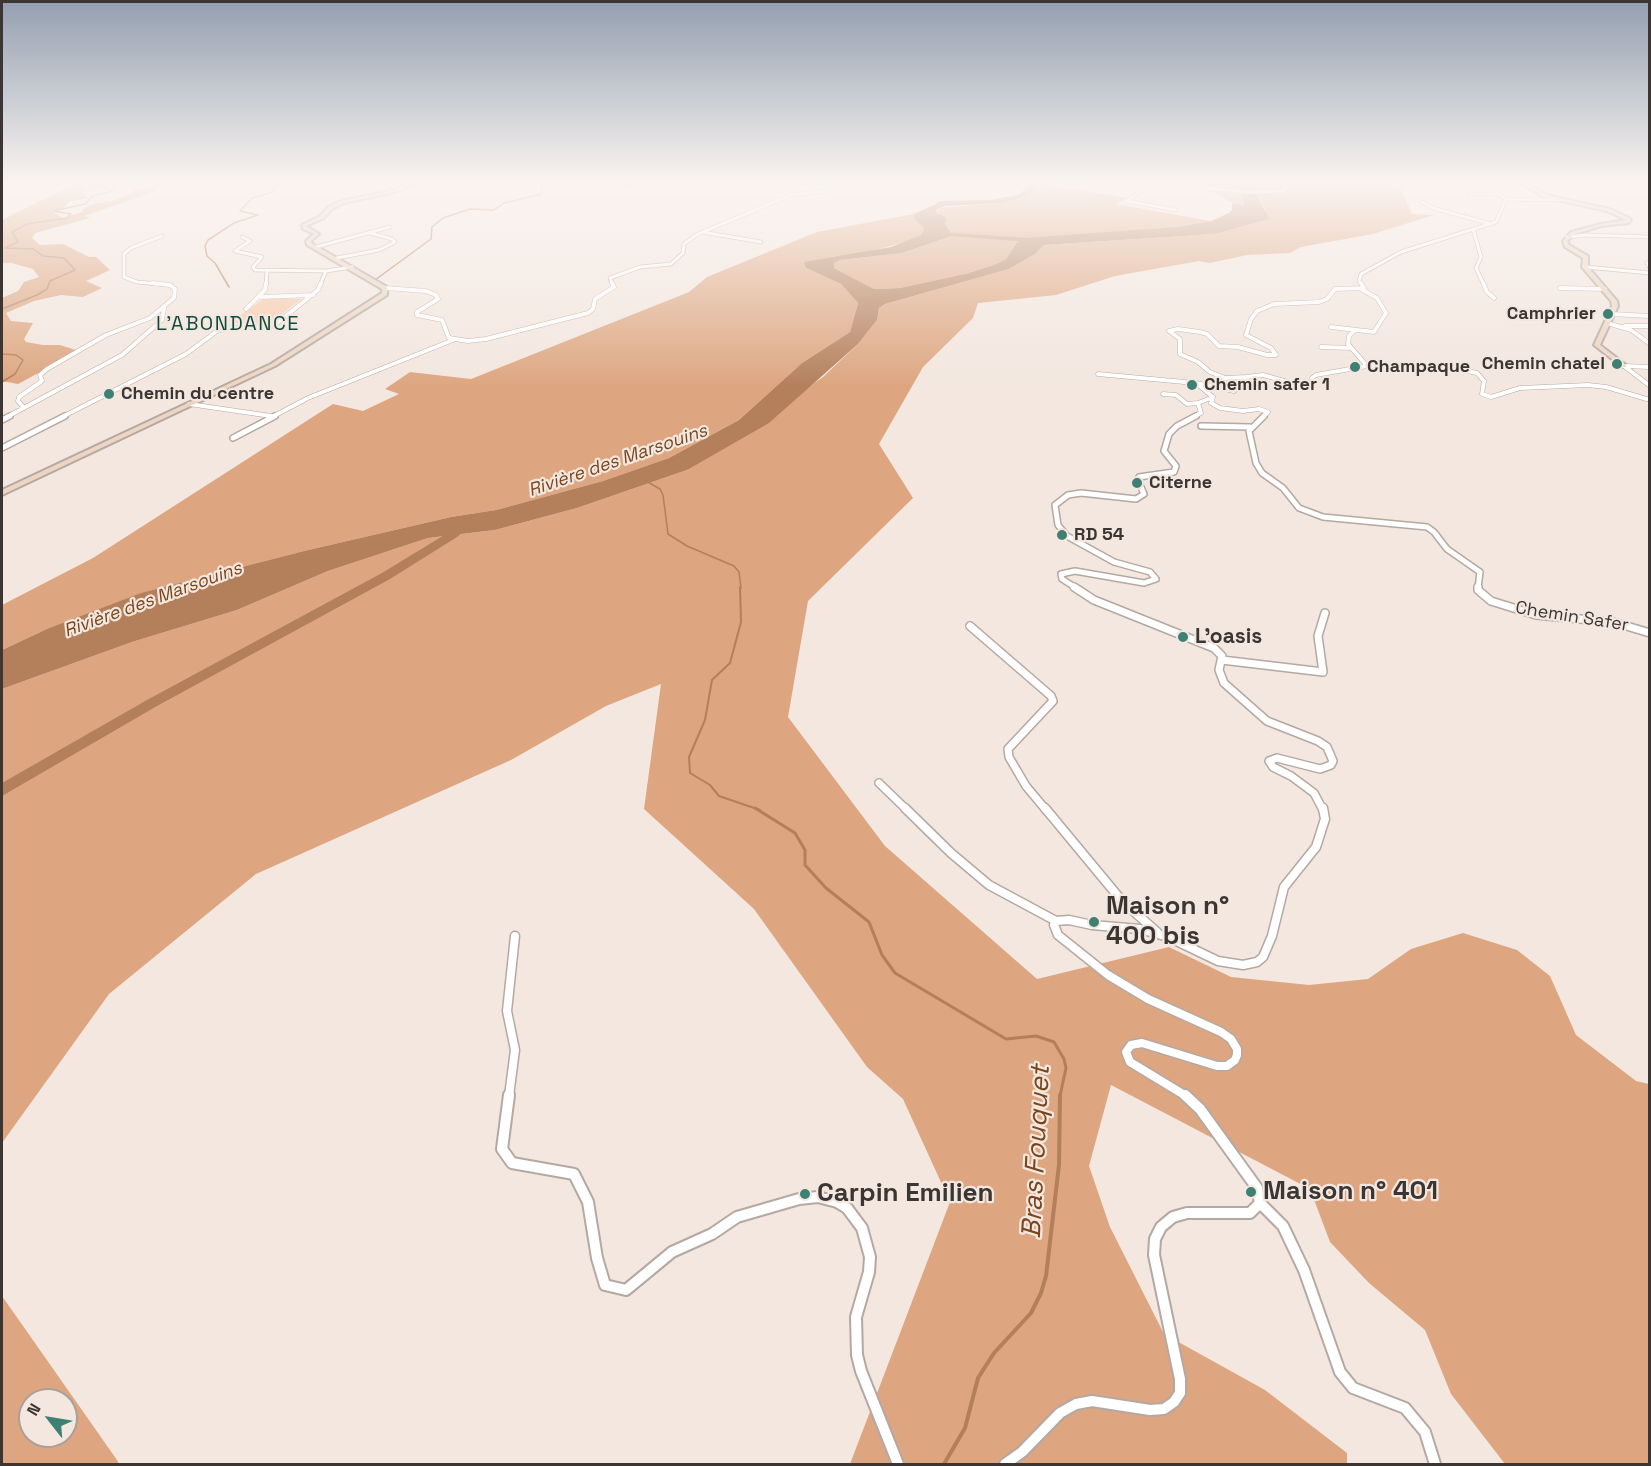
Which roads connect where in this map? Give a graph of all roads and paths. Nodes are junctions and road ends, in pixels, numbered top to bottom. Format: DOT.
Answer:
graph roads {
  1 [pos="128,250"];
  2 [pos="236,250"];
  3 [pos="323,250"];
  4 [pos="377,250"];
  5 [pos="682,250"];
  6 [pos="1406,250"];
  7 [pos="1479,250"];
  8 [pos="1577,250"];
  9 [pos="337,258"];
  10 [pos="1650,262"];
  11 [pos="352,267"];
  12 [pos="1585,267"];
  13 [pos="1650,268"];
  14 [pos="267,271"];
  15 [pos="326,272"];
  16 [pos="1650,273"];
  17 [pos="385,288"];
  18 [pos="1560,288"];
  19 [pos="1361,289"];
  20 [pos="1605,289"];
  21 [pos="313,295"];
  22 [pos="261,297"];
  23 [pos="1494,298"];
  24 [pos="165,308"];
  25 [pos="246,309"];
  26 [pos="1611,314"];
  27 [pos="1650,316"];
  28 [pos="1607,323"];
  29 [pos="1650,326"];
  30 [pos="1331,327"];
  31 [pos="1623,327"];
  32 [pos="1354,331"];
  33 [pos="453,340"];
  34 [pos="1650,344"];
  35 [pos="1321,347"];
  36 [pos="1351,348"];
  37 [pos="1367,366"];
  38 [pos="1624,366"];
  39 [pos="1650,367"];
  40 [pos="1098,374"];
  41 [pos="1246,377"];
  42 [pos="1195,383"];
  43 [pos="1650,386"];
  44 [pos="1163,394"];
  45 [pos="1213,397"];
  46 [pos="1650,400"];
  47 [pos="1198,403"];
  48 [pos="189,404"];
  49 [pos="24,408"];
  50 [pos="271,417"];
  51 [pos="2,420"];
  52 [pos="1201,426"];
  53 [pos="1250,428"];
  54 [pos="233,438"];
  55 [pos="2,448"];
  56 [pos="2,492"];
  57 [pos="1325,613"];
  58 [pos="970,626"];
  59 [pos="1650,633"];
  60 [pos="1222,660"];
  61 [pos="879,783"];
  62 [pos="1056,921"];
  63 [pos="1160,935"];
  64 [pos="515,936"];
  65 [pos="1260,1203"];
  66 [pos="898,1464"];
  67 [pos="1005,1464"];
  68 [pos="1435,1464"];
  1 -- 24 [label="street"];
  2 -- 14 [label="street"];
  3 -- 9 [label="street"];
  4 -- 9 [label="street"];
  5 -- 33 [label="street"];
  6 -- 19 [label="street"];
  7 -- 23 [label="street"];
  8 -- 12 [label="street"];
  9 -- 11 [label="street"];
  10 -- 13 [label="street"];
  11 -- 15 [label="street"];
  11 -- 17 [label="street"];
  12 -- 16 [label="street"];
  12 -- 20 [label="street"];
  14 -- 15 [label="street"];
  14 -- 22 [label="street"];
  15 -- 21 [label="street"];
  17 -- 33 [label="street"];
  17 -- 48 [label="street"];
  18 -- 20 [label="street"];
  19 -- 32 [label="street"];
  19 -- 41 [label="street"];
  20 -- 26 [label="street"];
  21 -- 22 [label="street"];
  21 -- 55 [label="street"];
  22 -- 25 [label="street"];
  24 -- 49 [label="street"];
  24 -- 49 [label="street"];
  26 -- 27 [label="street"];
  26 -- 28 [label="street"];
  28 -- 31 [label="street"];
  28 -- 38 [label="street"];
  29 -- 31 [label="street"];
  30 -- 32 [label="street"];
  31 -- 34 [label="street"];
  32 -- 36 [label="street"];
  33 -- 50 [label="street"];
  35 -- 36 [label="street"];
  36 -- 37 [label="street"];
  37 -- 41 [label="street"];
  37 -- 46 [label="street"];
  38 -- 39 [label="street"];
  38 -- 43 [label="street"];
  40 -- 42 [label="street"];
  41 -- 42 [label="street"];
  42 -- 45 [label="street"];
  44 -- 47 [label="street"];
  45 -- 47 [label="street"];
  45 -- 53 [label="street"];
  47 -- 60 [label="street"];
  48 -- 50 [label="street"];
  48 -- 56 [label="street"];
  49 -- 51 [label="street"];
  50 -- 54 [label="street"];
  52 -- 53 [label="street"];
  53 -- 59 [label="street, Chemin Safer"];
  57 -- 60 [label="street"];
  58 -- 63 [label="street"];
  60 -- 63 [label="street"];
  61 -- 62 [label="street"];
  62 -- 63 [label="street"];
  62 -- 65 [label="street"];
  64 -- 66 [label="street"];
  65 -- 67 [label="street"];
  65 -- 68 [label="street"];
}
